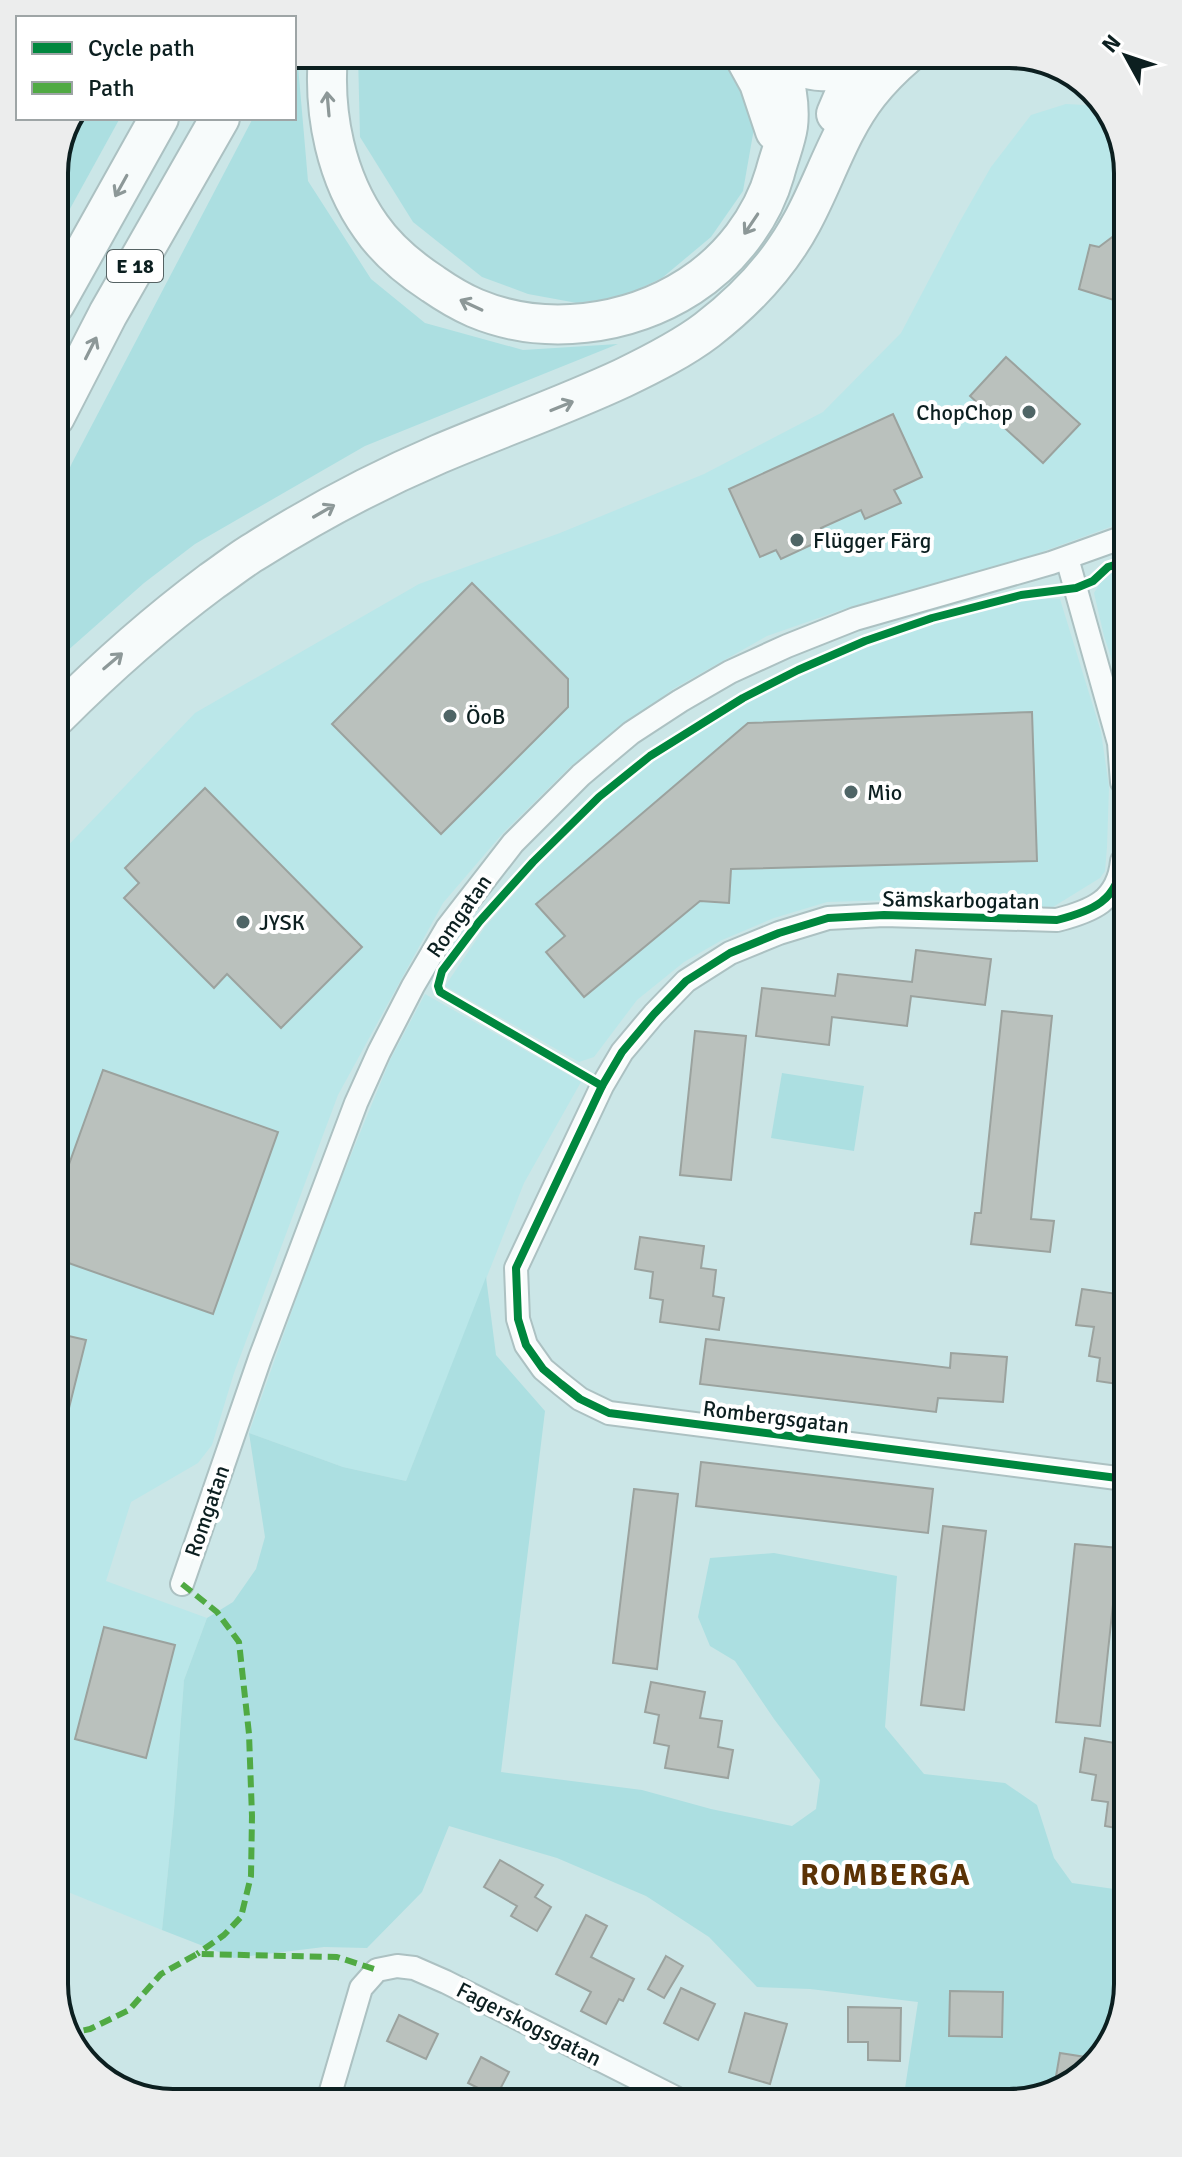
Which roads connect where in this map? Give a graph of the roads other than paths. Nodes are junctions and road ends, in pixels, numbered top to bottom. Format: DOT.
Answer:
graph roads {
  1 [pos="328,68"];
  2 [pos="751,68"];
  3 [pos="782,68"];
  4 [pos="803,68"];
  5 [pos="845,68"];
  6 [pos="857,68"];
  7 [pos="891,68"];
  8 [pos="158,120"];
  9 [pos="219,120"];
  10 [pos="780,153"];
  11 [pos="820,183"];
  12 [pos="68,281"];
  13 [pos="68,392"];
  14 [pos="1114,541"];
  15 [pos="1067,558"];
  16 [pos="68,705"];
  17 [pos="1114,725"];
  18 [pos="1114,886"];
  19 [pos="516,1268"];
  20 [pos="1114,1478"];
  21 [pos="182,1584"];
  22 [pos="332,2089"];
  23 [pos="658,2089"];
  10 -- 1 [label="highway, one-way"];
  2 -- 10 [label="highway"];
  3 -- 10 [label="highway"];
  4 -- 5 [label="highway"];
  6 -- 11 [label="highway"];
  7 -- 11 [label="highway"];
  8 -- 12 [label="highway, E 18, one-way"];
  13 -- 9 [label="highway, E 18, one-way"];
  16 -- 11 [label="highway, one-way"];
  14 -- 15 [label="street, Romgatan"];
  15 -- 17 [label="street"];
  15 -- 21 [label="street, Romgatan"];
  18 -- 19 [label="street, Sämskarbogatan"];
  19 -- 20 [label="street, Rombergsgatan"];
  22 -- 23 [label="street, Fagerskogsgatan"];
}
